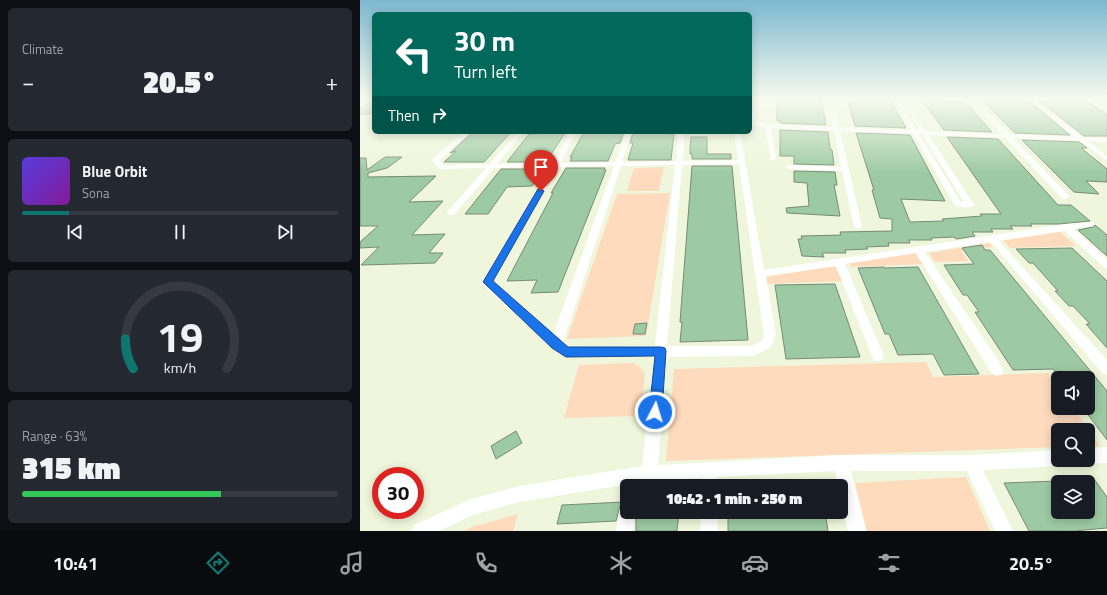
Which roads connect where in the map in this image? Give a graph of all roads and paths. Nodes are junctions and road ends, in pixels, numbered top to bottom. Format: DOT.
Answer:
graph roads {
  1 [pos="758,124"];
  2 [pos="836,124"];
  3 [pos="910,124"];
  4 [pos="919,124"];
  5 [pos="995,124"];
  6 [pos="1062,124"];
  7 [pos="768,126"];
  8 [pos="837,128"];
  9 [pos="915,132"];
  10 [pos="924,132"];
  11 [pos="465,134"];
  12 [pos="519,134"];
  13 [pos="573,134"];
  14 [pos="628,134"];
  15 [pos="682,134"];
  16 [pos="737,134"];
  17 [pos="1007,135"];
  18 [pos="1081,138"];
  19 [pos="1107,140"];
  20 [pos="1107,159"];
  21 [pos="773,160"];
  22 [pos="741,162"];
  23 [pos="680,163"];
  24 [pos="618,164"];
  25 [pos="556,165"];
  26 [pos="491,166"];
  27 [pos="789,167"];
  28 [pos="846,169"];
  29 [pos="1065,197"];
  30 [pos="451,213"];
  31 [pos="1090,224"];
  32 [pos="858,226"];
  33 [pos="1066,227"];
  34 [pos="993,239"];
  35 [pos="919,250"];
  36 [pos="838,262"];
  37 [pos="1107,265"];
  38 [pos="759,274"];
  39 [pos="556,345"];
  40 [pos="661,351"];
  41 [pos="878,356"];
  42 [pos="1107,369"];
  43 [pos="998,370"];
  44 [pos="1051,458"];
  45 [pos="840,463"];
  46 [pos="971,463"];
  47 [pos="649,473"];
  48 [pos="709,478"];
  49 [pos="636,479"];
  50 [pos="620,482"];
  51 [pos="626,519"];
  52 [pos="709,519"];
  53 [pos="420,531"];
  54 [pos="625,531"];
  55 [pos="709,531"];
  56 [pos="856,531"];
  57 [pos="1004,531"];
  1 -- 7 [label="street"];
  2 -- 8 [label="street"];
  3 -- 9 [label="street"];
  4 -- 10 [label="street"];
  5 -- 17 [label="street"];
  6 -- 18 [label="street"];
  7 -- 8 [label="street"];
  7 -- 21 [label="street"];
  8 -- 9 [label="street"];
  8 -- 28 [label="street"];
  9 -- 10 [label="street"];
  9 -- 10 [label="street"];
  10 -- 17 [label="street"];
  11 -- 26 [label="street"];
  12 -- 26 [label="street"];
  13 -- 25 [label="street"];
  14 -- 24 [label="street"];
  15 -- 23 [label="street"];
  16 -- 22 [label="street"];
  17 -- 18 [label="street"];
  17 -- 29 [label="street"];
  18 -- 19 [label="street"];
  18 -- 20 [label="street"];
  22 -- 23 [label="street"];
  22 -- 38 [label="street"];
  23 -- 24 [label="street"];
  23 -- 40 [label="street"];
  24 -- 25 [label="street"];
  24 -- 39 [label="street"];
  25 -- 26 [label="street"];
  25 -- 39 [label="street"];
  26 -- 30 [label="street"];
  27 -- 28 [label="street"];
  28 -- 32 [label="street"];
  31 -- 33 [label="street"];
  33 -- 34 [label="street"];
  33 -- 37 [label="street"];
  34 -- 35 [label="street"];
  34 -- 42 [label="street"];
  35 -- 36 [label="street"];
  35 -- 43 [label="street"];
  36 -- 38 [label="street"];
  36 -- 41 [label="street"];
  38 -- 40 [label="street"];
  39 -- 40 [label="street"];
  40 -- 47 [label="street"];
  44 -- 46 [label="street"];
  45 -- 46 [label="street"];
  45 -- 48 [label="street"];
  45 -- 56 [label="street"];
  46 -- 57 [label="street"];
  47 -- 48 [label="street"];
  47 -- 49 [label="street"];
  50 -- 53 [label="street"];
  51 -- 54 [label="street"];
  52 -- 55 [label="street"];
}
